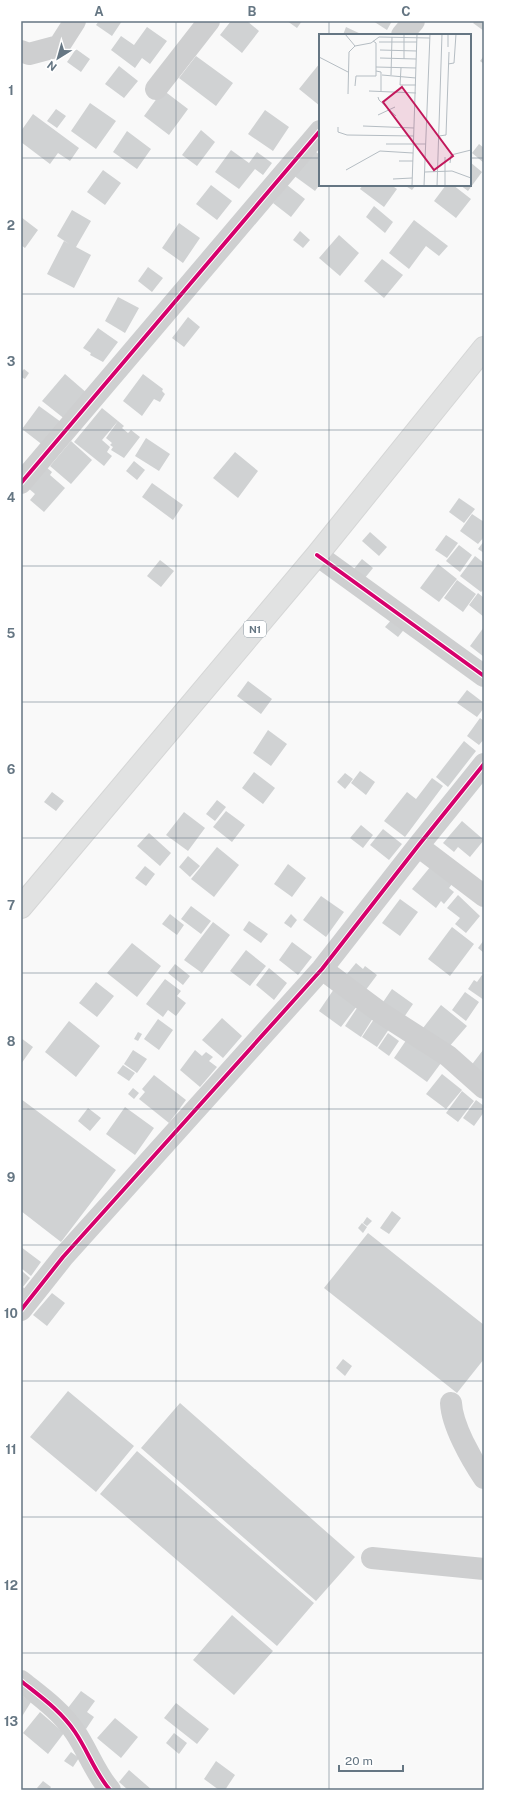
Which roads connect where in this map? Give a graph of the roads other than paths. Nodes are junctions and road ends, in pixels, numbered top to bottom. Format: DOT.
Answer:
graph roads {
  1 [pos="75,21"];
  2 [pos="209,21"];
  3 [pos="414,21"];
  4 [pos="403,34"];
  5 [pos="21,51"];
  6 [pos="156,89"];
  7 [pos="319,132"];
  8 [pos="484,348"];
  9 [pos="21,483"];
  10 [pos="317,555"];
  11 [pos="484,676"];
  12 [pos="484,764"];
  13 [pos="418,846"];
  14 [pos="484,896"];
  15 [pos="21,907"];
  16 [pos="322,969"];
  17 [pos="484,1088"];
  18 [pos="21,1310"];
  19 [pos="450,1403"];
  20 [pos="484,1478"];
  21 [pos="372,1558"];
  22 [pos="484,1569"];
  23 [pos="21,1681"];
  24 [pos="110,1790"];
  1 -- 5 [label="street"];
  2 -- 6 [label="street"];
  3 -- 4 [label="street"];
  7 -- 9 [label="street"];
  8 -- 10 [label="highway, N1"];
  10 -- 11 [label="street"];
  10 -- 15 [label="highway, N1"];
  12 -- 13 [label="street"];
  13 -- 14 [label="street"];
  13 -- 16 [label="street"];
  16 -- 17 [label="street"];
  16 -- 18 [label="street"];
  19 -- 20 [label="street"];
  21 -- 22 [label="street"];
  23 -- 24 [label="street"];
}
